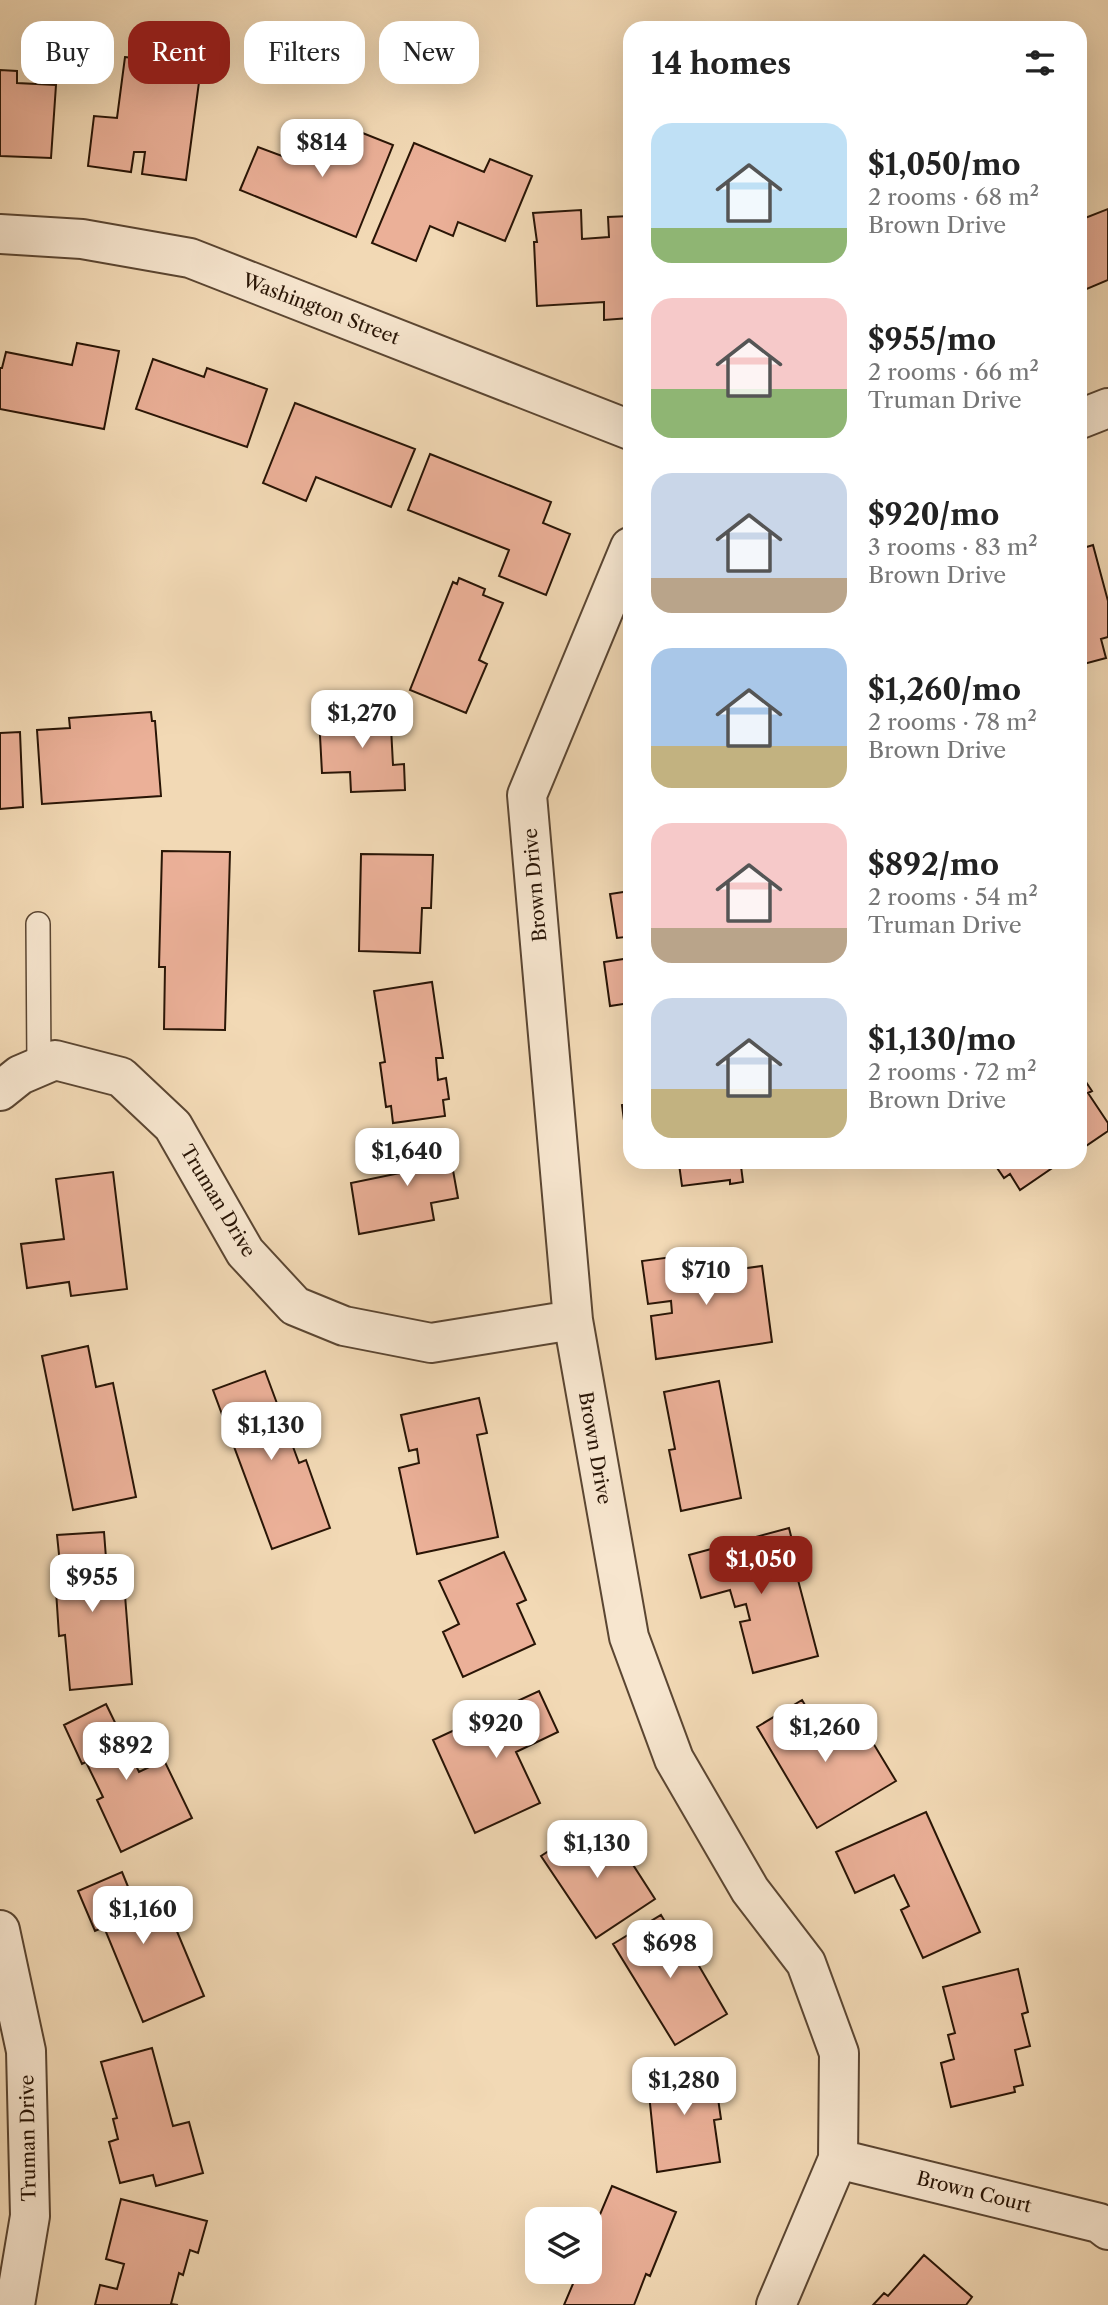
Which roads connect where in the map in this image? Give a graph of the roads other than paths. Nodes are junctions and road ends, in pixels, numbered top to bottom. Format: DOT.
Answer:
graph roads {
  1 [pos="0,234"];
  2 [pos="1108,408"];
  3 [pos="1087,416"];
  4 [pos="623,427"];
  5 [pos="623,564"];
  6 [pos="38,924"];
  7 [pos="39,1067"];
  8 [pos="0,1091"];
  9 [pos="573,1320"];
  10 [pos="0,1930"];
  11 [pos="838,2159"];
  12 [pos="1108,2230"];
  13 [pos="15,2305"];
  14 [pos="776,2305"];
  1 -- 4 [label="street, Washington Street"];
  2 -- 3 [label="street"];
  5 -- 9 [label="street, Brown Drive"];
  6 -- 7 [label="lane"];
  7 -- 8 [label="street, Truman Drive"];
  7 -- 9 [label="street, Truman Drive"];
  9 -- 11 [label="street, Brown Drive"];
  10 -- 13 [label="street, Truman Drive"];
  11 -- 12 [label="street, Brown Court"];
  11 -- 14 [label="street, Brown Drive"];
}
